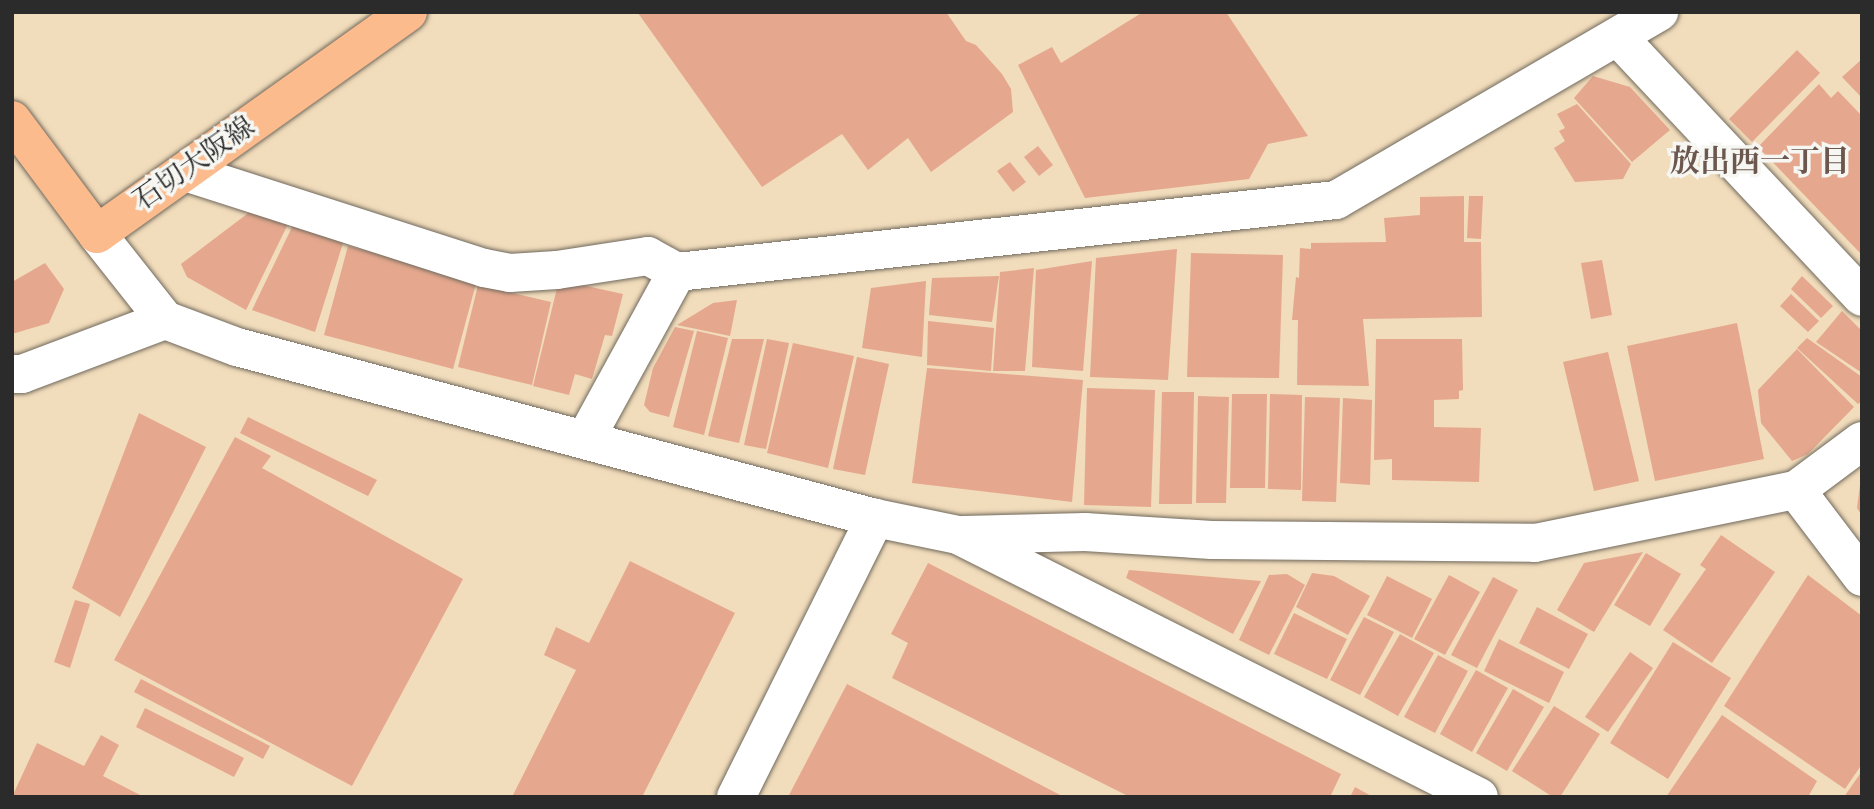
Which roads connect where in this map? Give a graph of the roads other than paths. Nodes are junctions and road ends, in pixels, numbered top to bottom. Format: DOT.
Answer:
graph roads {
  1 [pos="408,12"];
  2 [pos="1659,12"];
  3 [pos="1619,38"];
  4 [pos="12,120"];
  5 [pos="185,172"];
  6 [pos="97,234"];
  7 [pos="677,272"];
  8 [pos="1862,296"];
  9 [pos="165,320"];
  10 [pos="16,383"];
  11 [pos="586,438"];
  12 [pos="1862,441"];
  13 [pos="1796,490"];
  14 [pos="875,518"];
  15 [pos="958,535"];
  16 [pos="1862,577"];
  17 [pos="736,797"];
  18 [pos="1479,797"];
  1 -- 5 [label="main road, 石切大阪線"];
  2 -- 3 [label="street"];
  3 -- 7 [label="street"];
  3 -- 8 [label="street"];
  4 -- 6 [label="main road"];
  5 -- 6 [label="main road, 石切大阪線"];
  5 -- 7 [label="street"];
  6 -- 9 [label="street"];
  7 -- 11 [label="street"];
  9 -- 10 [label="street"];
  9 -- 11 [label="street"];
  11 -- 14 [label="street"];
  12 -- 13 [label="street"];
  13 -- 15 [label="street"];
  13 -- 16 [label="street"];
  14 -- 15 [label="street"];
  14 -- 17 [label="street"];
  15 -- 18 [label="street"];
}
